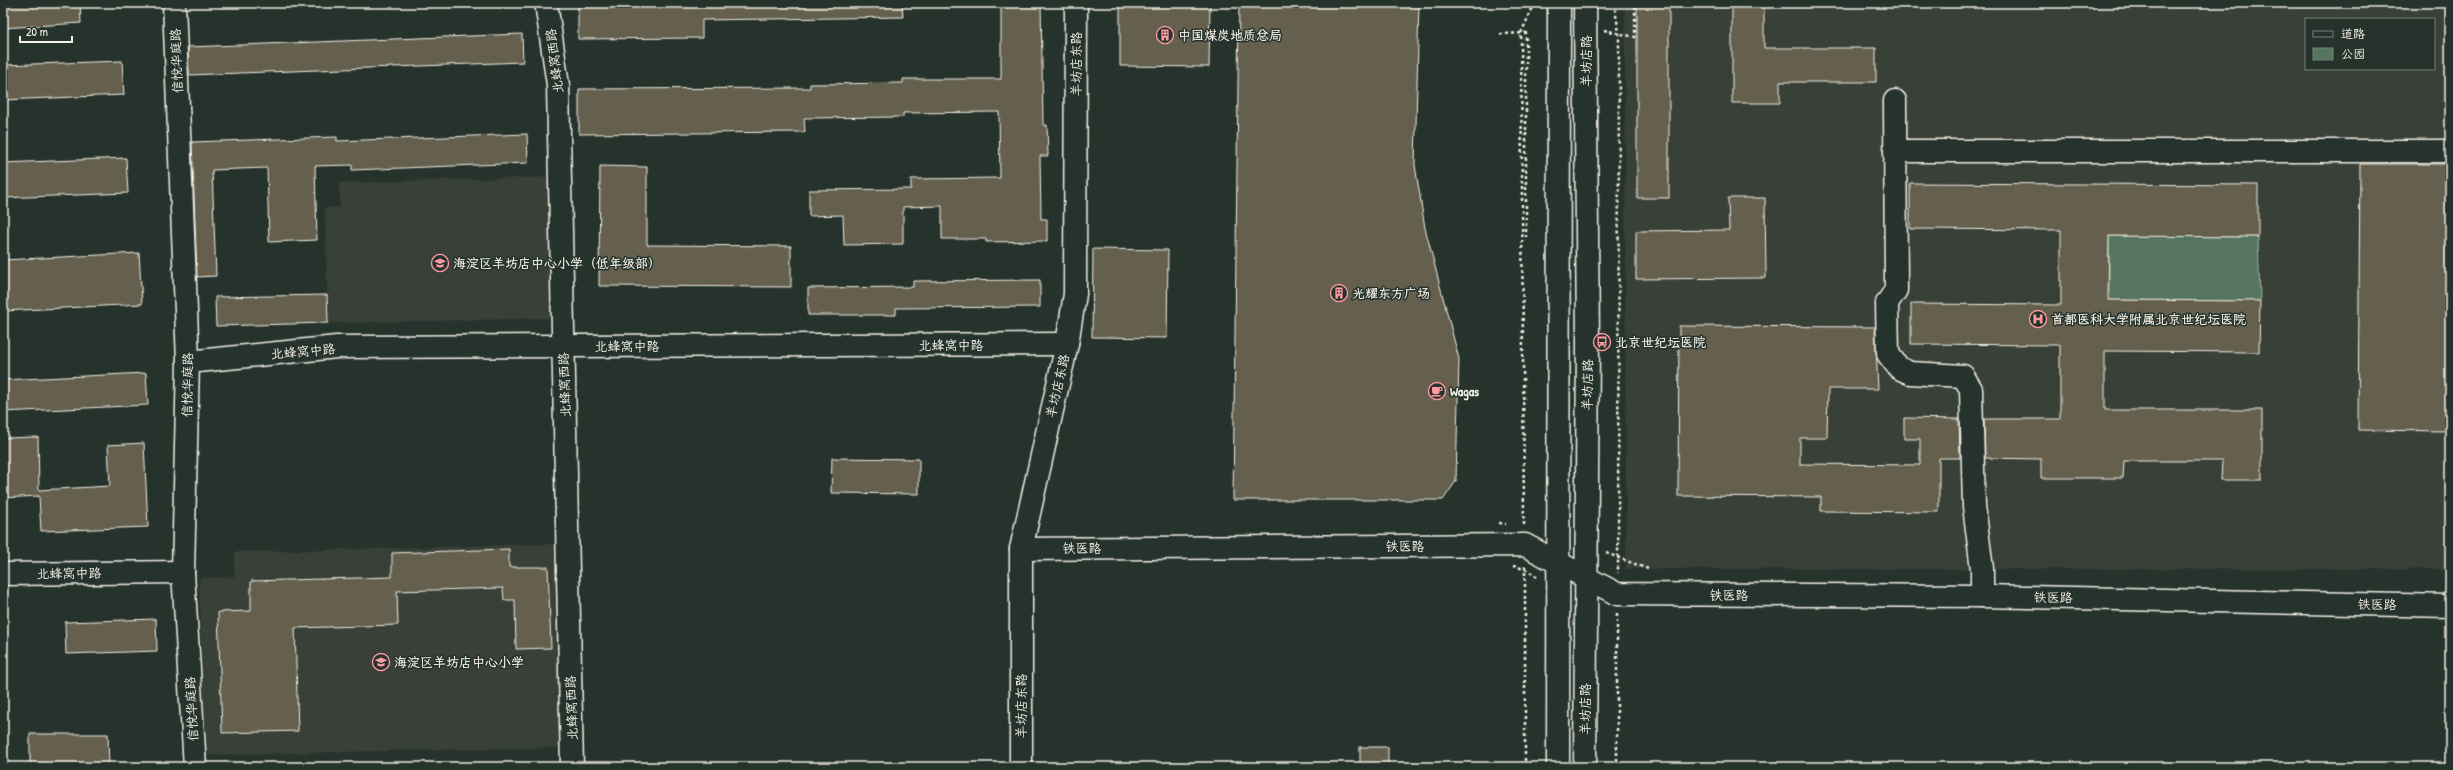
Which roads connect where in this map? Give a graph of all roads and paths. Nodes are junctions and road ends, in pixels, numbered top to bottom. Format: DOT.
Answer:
graph roads {
  1 [pos="174,3"];
  2 [pos="546,3"];
  3 [pos="1076,3"];
  4 [pos="1535,3"];
  5 [pos="1559,3"];
  6 [pos="1585,3"];
  7 [pos="1614,3"];
  8 [pos="1635,3"];
  9 [pos="1601,29"];
  10 [pos="1500,34"];
  11 [pos="1521,34"];
  12 [pos="1619,34"];
  13 [pos="1895,101"];
  14 [pos="1895,151"];
  15 [pos="2450,151"];
  16 [pos="1526,237"];
  17 [pos="1067,344"];
  18 [pos="562,346"];
  19 [pos="188,362"];
  20 [pos="1525,545"];
  21 [pos="1021,549"];
  22 [pos="1559,563"];
  23 [pos="183,572"];
  24 [pos="3,574"];
  25 [pos="1585,576"];
  26 [pos="1617,594"];
  27 [pos="1982,596"];
  28 [pos="2450,606"];
  29 [pos="195,767"];
  30 [pos="572,767"];
  31 [pos="1021,767"];
  32 [pos="1525,767"];
  33 [pos="1558,767"];
  34 [pos="1585,767"];
  35 [pos="1618,767"];
  1 -- 19 [label="street, 信悦华庭路"];
  2 -- 18 [label="street, 北蜂窝西路"];
  3 -- 17 [label="street, 羊坊店东路"];
  4 -- 11 [label="path"];
  5 -- 22 [label="street, 羊坊店路"];
  6 -- 25 [label="street, 羊坊店路"];
  7 -- 12 [label="path"];
  8 -- 12 [label="path"];
  9 -- 12 [label="path"];
  10 -- 11 [label="path"];
  11 -- 16 [label="path"];
  11 -- 20 [label="path"];
  12 -- 26 [label="path"];
  13 -- 14 [label="street"];
  14 -- 15 [label="street"];
  14 -- 27 [label="street"];
  17 -- 18 [label="street, 北蜂窝中路"];
  17 -- 21 [label="street, 羊坊店东路"];
  18 -- 19 [label="street, 北蜂窝中路"];
  18 -- 30 [label="street, 北蜂窝西路"];
  19 -- 23 [label="street, 信悦华庭路"];
  20 -- 21 [label="street, 铁医路"];
  20 -- 22 [label="street, 铁医路"];
  20 -- 32 [label="path"];
  21 -- 31 [label="street, 羊坊店东路"];
  22 -- 25 [label="street, 铁医路"];
  22 -- 33 [label="street, 羊坊店路"];
  23 -- 24 [label="street, 北蜂窝中路"];
  23 -- 29 [label="street, 信悦华庭路"];
  25 -- 26 [label="street, 铁医路"];
  25 -- 34 [label="street, 羊坊店路"];
  26 -- 27 [label="street, 铁医路"];
  26 -- 35 [label="path"];
  27 -- 28 [label="street, 铁医路"];
}
